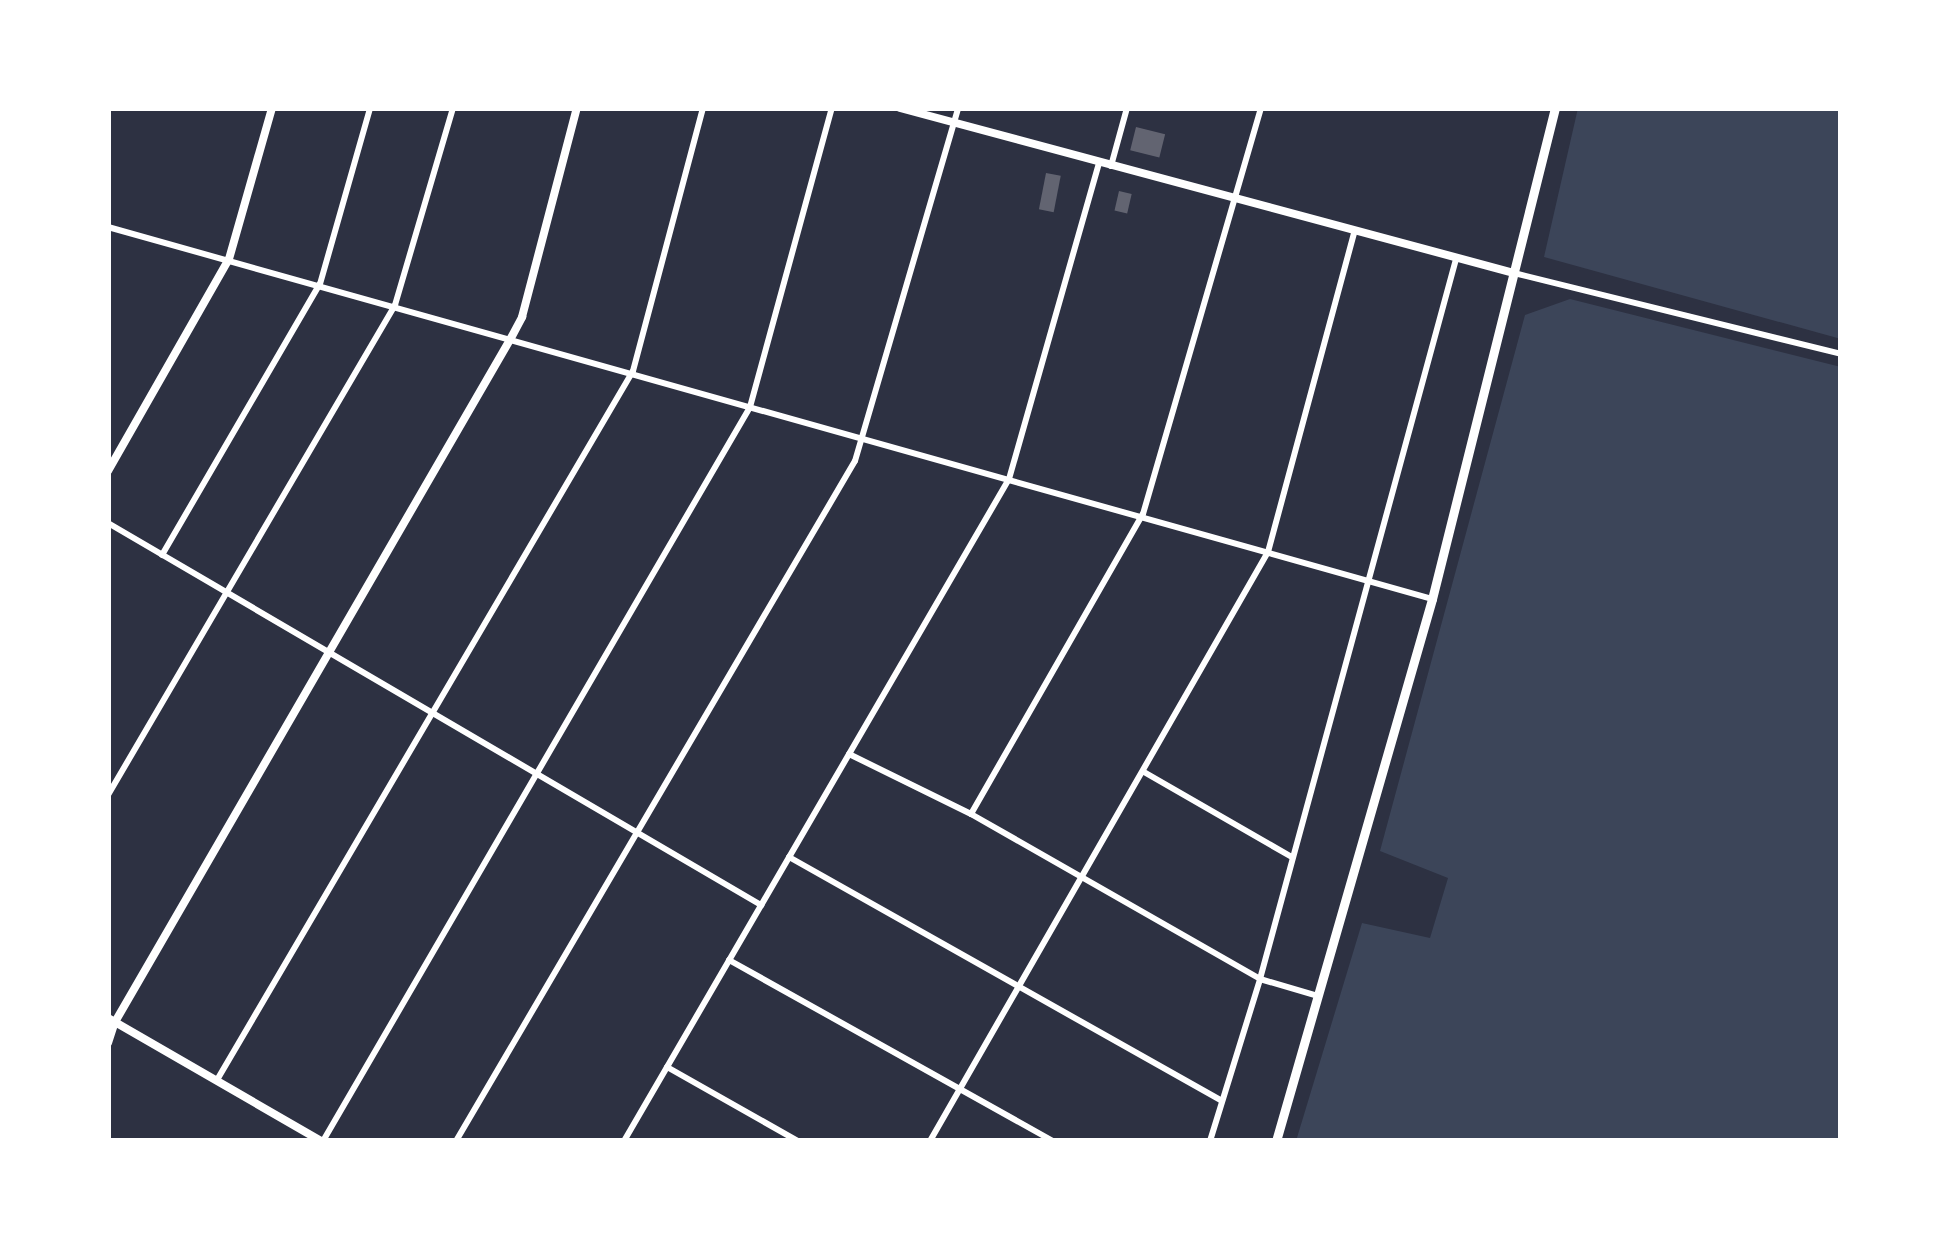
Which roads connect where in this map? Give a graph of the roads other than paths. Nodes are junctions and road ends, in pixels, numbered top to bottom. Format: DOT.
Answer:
graph roads {
  1 [pos="272,108"];
  2 [pos="370,108"];
  3 [pos="453,108"];
  4 [pos="578,108"];
  5 [pos="703,108"];
  6 [pos="832,108"];
  7 [pos="900,108"];
  8 [pos="958,108"];
  9 [pos="1127,108"];
  10 [pos="1261,108"];
  11 [pos="1555,108"];
  12 [pos="954,123"];
  13 [pos="1099,163"];
  14 [pos="1112,166"];
  15 [pos="1237,201"];
  16 [pos="108,227"];
  17 [pos="1354,233"];
  18 [pos="1456,259"];
  19 [pos="229,260"];
  20 [pos="1514,273"];
  21 [pos="320,284"];
  22 [pos="395,305"];
  23 [pos="511,338"];
  24 [pos="1841,354"];
  25 [pos="633,371"];
  26 [pos="750,407"];
  27 [pos="863,440"];
  28 [pos="108,471"];
  29 [pos="1009,479"];
  30 [pos="1144,514"];
  31 [pos="108,523"];
  32 [pos="1268,552"];
  33 [pos="162,555"];
  34 [pos="1368,581"];
  35 [pos="227,592"];
  36 [pos="1432,599"];
  37 [pos="329,651"];
  38 [pos="431,709"];
  39 [pos="849,754"];
  40 [pos="538,771"];
  41 [pos="1144,772"];
  42 [pos="108,795"];
  43 [pos="971,814"];
  44 [pos="639,833"];
  45 [pos="789,857"];
  46 [pos="1292,857"];
  47 [pos="1083,877"];
  48 [pos="761,905"];
  49 [pos="729,960"];
  50 [pos="1260,979"];
  51 [pos="1021,987"];
  52 [pos="1318,996"];
  53 [pos="111,1020"];
  54 [pos="108,1043"];
  55 [pos="667,1067"];
  56 [pos="216,1081"];
  57 [pos="960,1088"];
  58 [pos="1222,1101"];
  59 [pos="322,1141"];
  60 [pos="456,1141"];
  61 [pos="624,1141"];
  62 [pos="798,1141"];
  63 [pos="930,1141"];
  64 [pos="1053,1141"];
  65 [pos="1210,1141"];
  66 [pos="1276,1141"];
  1 -- 19 [label="street"];
  2 -- 21 [label="street"];
  3 -- 22 [label="street"];
  4 -- 23 [label="street"];
  5 -- 25 [label="street"];
  6 -- 26 [label="street"];
  7 -- 12 [label="street"];
  8 -- 12 [label="street"];
  9 -- 14 [label="street"];
  10 -- 15 [label="street"];
  11 -- 20 [label="main road"];
  12 -- 13 [label="street"];
  12 -- 27 [label="street"];
  13 -- 14 [label="street"];
  13 -- 29 [label="street"];
  14 -- 15 [label="street"];
  15 -- 17 [label="street"];
  15 -- 30 [label="street"];
  16 -- 19 [label="street"];
  17 -- 18 [label="street"];
  17 -- 32 [label="street"];
  18 -- 20 [label="street"];
  18 -- 34 [label="street"];
  19 -- 21 [label="street"];
  19 -- 28 [label="street"];
  20 -- 24 [label="street"];
  20 -- 36 [label="main road"];
  21 -- 22 [label="street"];
  21 -- 33 [label="street"];
  22 -- 23 [label="street"];
  22 -- 35 [label="street"];
  23 -- 25 [label="street"];
  23 -- 37 [label="street"];
  25 -- 26 [label="street"];
  25 -- 38 [label="street"];
  26 -- 27 [label="street"];
  26 -- 40 [label="street"];
  27 -- 29 [label="street"];
  27 -- 44 [label="street"];
  29 -- 30 [label="street"];
  29 -- 39 [label="street"];
  30 -- 32 [label="street"];
  30 -- 43 [label="street"];
  31 -- 33 [label="street"];
  32 -- 34 [label="street"];
  32 -- 41 [label="street"];
  33 -- 35 [label="street"];
  34 -- 36 [label="street"];
  34 -- 46 [label="street"];
  35 -- 37 [label="street"];
  35 -- 42 [label="street"];
  36 -- 52 [label="main road"];
  37 -- 38 [label="street"];
  37 -- 53 [label="street"];
  38 -- 40 [label="street"];
  38 -- 56 [label="street"];
  39 -- 43 [label="street"];
  39 -- 45 [label="street"];
  40 -- 44 [label="street"];
  40 -- 59 [label="street"];
  41 -- 46 [label="street"];
  41 -- 47 [label="street"];
  43 -- 47 [label="street"];
  44 -- 48 [label="street"];
  44 -- 60 [label="street"];
  45 -- 48 [label="street"];
  45 -- 51 [label="street"];
  46 -- 50 [label="street"];
  47 -- 50 [label="street"];
  47 -- 51 [label="street"];
  48 -- 49 [label="street"];
  49 -- 55 [label="street"];
  49 -- 57 [label="street"];
  50 -- 52 [label="street"];
  50 -- 58 [label="street"];
  51 -- 57 [label="street"];
  51 -- 58 [label="street"];
  52 -- 66 [label="main road"];
  53 -- 54 [label="street"];
  53 -- 56 [label="street"];
  55 -- 61 [label="street"];
  55 -- 62 [label="street"];
  56 -- 59 [label="street"];
  57 -- 63 [label="street"];
  57 -- 64 [label="street"];
  58 -- 65 [label="street"];
}
